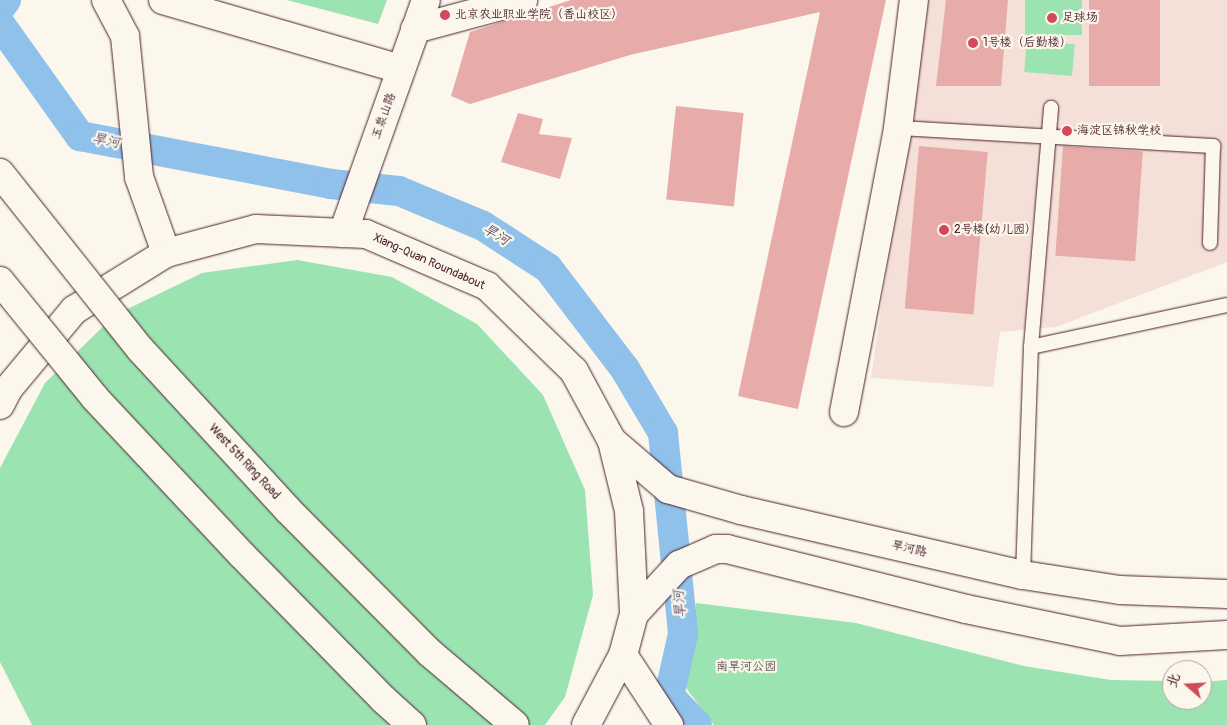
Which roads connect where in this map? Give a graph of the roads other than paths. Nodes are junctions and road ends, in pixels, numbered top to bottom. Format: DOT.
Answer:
graph roads {
  1 [pos="106,0"];
  2 [pos="162,0"];
  3 [pos="426,0"];
  4 [pos="523,0"];
  5 [pos="914,0"];
  6 [pos="415,29"];
  7 [pos="401,69"];
  8 [pos="1051,108"];
  9 [pos="898,128"];
  10 [pos="0,173"];
  11 [pos="345,224"];
  12 [pos="1210,243"];
  13 [pos="166,253"];
  14 [pos="0,280"];
  15 [pos="1227,304"];
  16 [pos="1031,347"];
  17 [pos="3,395"];
  18 [pos="844,412"];
  19 [pos="612,441"];
  20 [pos="1023,575"];
  21 [pos="1227,594"];
  22 [pos="634,614"];
  23 [pos="1227,635"];
  24 [pos="623,655"];
  25 [pos="412,725"];
  26 [pos="515,725"];
  27 [pos="586,725"];
  28 [pos="669,725"];
  1 -- 13 [label="main road"];
  2 -- 7 [label="main road"];
  3 -- 6 [label="main road, 玉泉山路"];
  4 -- 6 [label="main road"];
  5 -- 9 [label="main road"];
  6 -- 7 [label="main road, 玉泉山路"];
  7 -- 11 [label="main road, 玉泉山路"];
  8 -- 16 [label="lane"];
  9 -- 12 [label="lane"];
  9 -- 18 [label="main road"];
  10 -- 26 [label="main road, West 5th Ring Road, bridge"];
  11 -- 13 [label="main road, Xiang-Quan Roundabout"];
  11 -- 19 [label="main road, Xiang-Quan Roundabout"];
  13 -- 17 [label="main road, Xiang-Quan Roundabout"];
  14 -- 25 [label="main road, bridge"];
  15 -- 16 [label="lane"];
  16 -- 20 [label="lane"];
  19 -- 20 [label="main road, 旱河路"];
  19 -- 22 [label="main road, Xiang-Quan Roundabout"];
  20 -- 21 [label="main road, 旱河路"];
  22 -- 23 [label="main road"];
  22 -- 24 [label="main road, Xiang-Quan Roundabout"];
  24 -- 27 [label="main road, Xiang-Quan Roundabout"];
  24 -- 28 [label="main road"];
}
